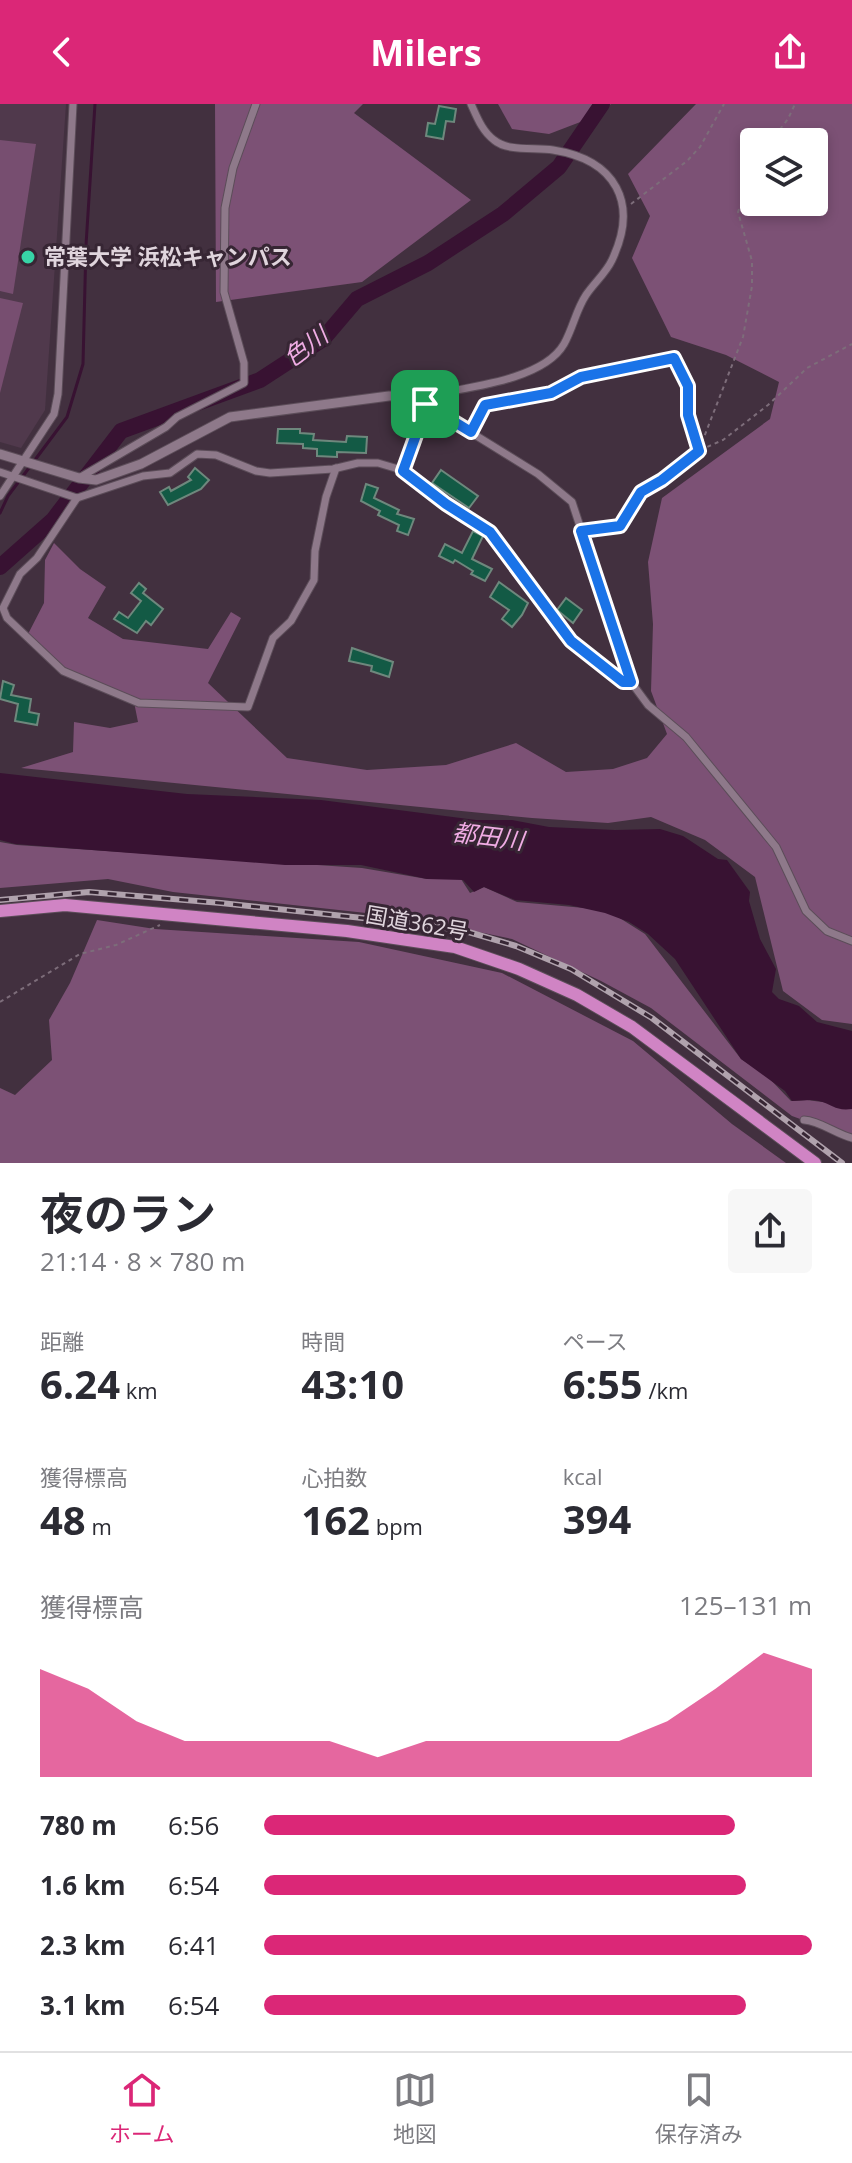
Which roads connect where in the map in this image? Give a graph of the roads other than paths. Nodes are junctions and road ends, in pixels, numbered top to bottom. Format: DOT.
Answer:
graph roads {
  1 [pos="73,104"];
  2 [pos="256,104"];
  3 [pos="471,104"];
  4 [pos="424,400"];
  5 [pos="0,454"];
  6 [pos="22,461"];
  7 [pos="336,468"];
  8 [pos="403,471"];
  9 [pos="0,472"];
  10 [pos="12,476"];
  11 [pos="79,478"];
  12 [pos="0,496"];
  13 [pos="77,498"];
  14 [pos="631,682"];
  15 [pos="0,911"];
  16 [pos="852,941"];
  17 [pos="804,1120"];
  18 [pos="852,1138"];
  19 [pos="815,1163"];
  1 -- 6 [label="street"];
  2 -- 11 [label="street"];
  3 -- 4 [label="street"];
  4 -- 8 [label="street"];
  4 -- 11 [label="street"];
  4 -- 14 [label="street"];
  5 -- 6 [label="street"];
  6 -- 10 [label="street"];
  6 -- 11 [label="street"];
  7 -- 8 [label="street"];
  7 -- 13 [label="street"];
  7 -- 13 [label="street"];
  8 -- 14 [label="street"];
  9 -- 10 [label="street"];
  10 -- 12 [label="street"];
  10 -- 13 [label="street"];
  14 -- 16 [label="street"];
  15 -- 19 [label="highway, 国道362号"];
  17 -- 18 [label="street"];
}
